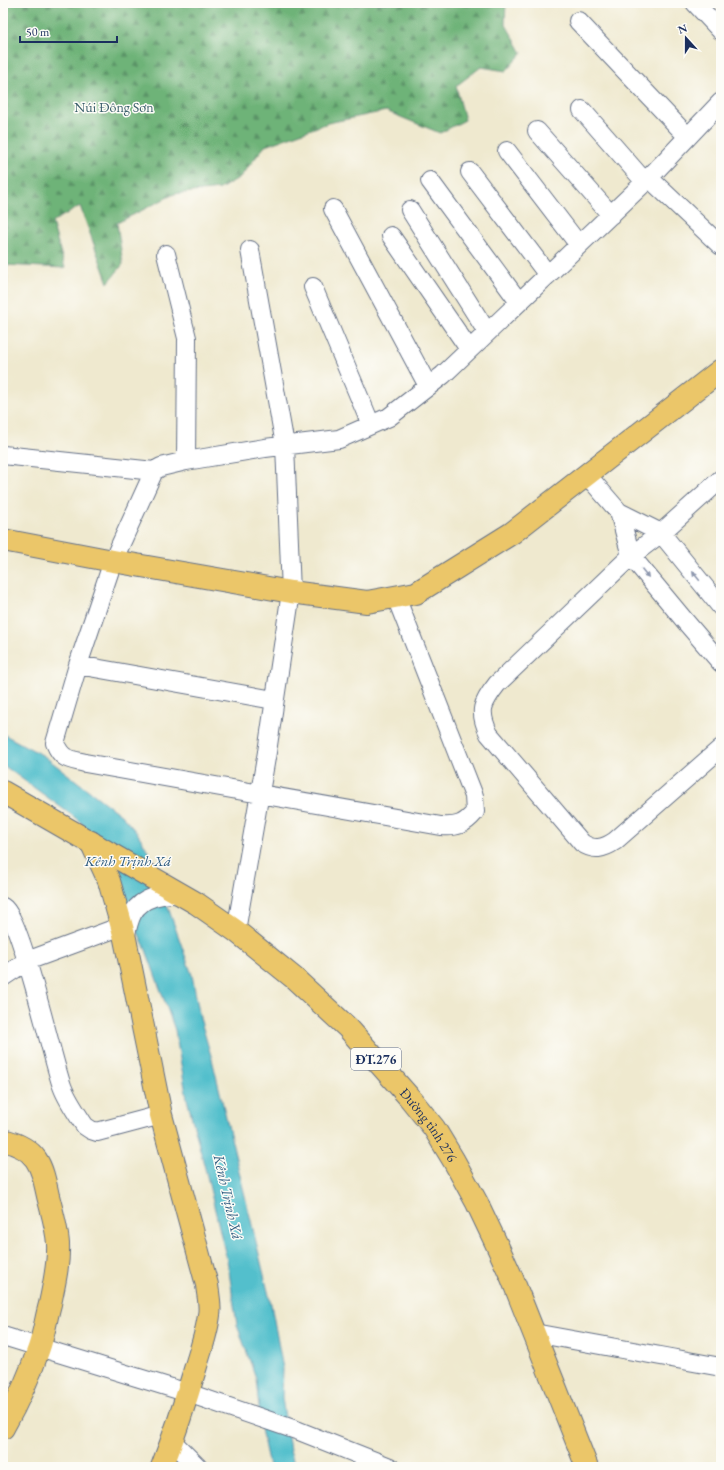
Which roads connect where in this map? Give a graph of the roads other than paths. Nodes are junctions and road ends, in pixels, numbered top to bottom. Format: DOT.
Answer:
graph roads {
  1 [pos="695,3"];
  2 [pos="578,21"];
  3 [pos="721,31"];
  4 [pos="721,102"];
  5 [pos="582,110"];
  6 [pos="537,130"];
  7 [pos="688,137"];
  8 [pos="507,151"];
  9 [pos="470,172"];
  10 [pos="647,180"];
  11 [pos="430,181"];
  12 [pos="333,208"];
  13 [pos="410,210"];
  14 [pos="611,215"];
  15 [pos="391,236"];
  16 [pos="579,245"];
  17 [pos="721,246"];
  18 [pos="250,250"];
  19 [pos="166,254"];
  20 [pos="548,275"];
  21 [pos="312,287"];
  22 [pos="519,302"];
  23 [pos="488,332"];
  24 [pos="469,349"];
  25 [pos="721,370"];
  26 [pos="428,386"];
  27 [pos="372,425"];
  28 [pos="284,446"];
  29 [pos="3,455"];
  30 [pos="186,461"];
  31 [pos="154,471"];
  32 [pos="587,475"];
  33 [pos="721,479"];
  34 [pos="619,512"];
  35 [pos="661,533"];
  36 [pos="3,540"];
  37 [pos="631,556"];
  38 [pos="113,561"];
  39 [pos="291,592"];
  40 [pos="396,597"];
  41 [pos="721,606"];
  42 [pos="721,663"];
  43 [pos="78,665"];
  44 [pos="274,700"];
  45 [pos="721,748"];
  46 [pos="3,792"];
  47 [pos="260,794"];
  48 [pos="91,842"];
  49 [pos="182,895"];
  50 [pos="3,908"];
  51 [pos="236,931"];
  52 [pos="123,932"];
  53 [pos="27,961"];
  54 [pos="3,977"];
  55 [pos="161,1115"];
  56 [pos="3,1140"];
  57 [pos="534,1334"];
  58 [pos="3,1336"];
  59 [pos="40,1347"];
  60 [pos="721,1367"];
  61 [pos="188,1393"];
  62 [pos="3,1428"];
  63 [pos="172,1441"];
  64 [pos="162,1467"];
  65 [pos="198,1467"];
  66 [pos="390,1467"];
  67 [pos="587,1467"];
  1 -- 3 [label="street"];
  2 -- 7 [label="street"];
  4 -- 7 [label="street"];
  5 -- 10 [label="street"];
  6 -- 14 [label="street"];
  7 -- 10 [label="street"];
  8 -- 16 [label="street"];
  9 -- 20 [label="street"];
  10 -- 14 [label="street"];
  10 -- 17 [label="street"];
  11 -- 22 [label="street"];
  12 -- 26 [label="street"];
  13 -- 23 [label="street"];
  14 -- 16 [label="street"];
  15 -- 24 [label="street"];
  16 -- 20 [label="street"];
  18 -- 28 [label="street"];
  19 -- 30 [label="street"];
  20 -- 22 [label="street"];
  21 -- 27 [label="street"];
  22 -- 23 [label="street"];
  23 -- 24 [label="street"];
  24 -- 26 [label="street"];
  25 -- 32 [label="main road"];
  26 -- 27 [label="street"];
  27 -- 28 [label="street"];
  28 -- 30 [label="street"];
  28 -- 39 [label="street"];
  29 -- 31 [label="street"];
  30 -- 31 [label="street"];
  31 -- 38 [label="street"];
  32 -- 34 [label="street"];
  32 -- 40 [label="main road"];
  33 -- 35 [label="street"];
  34 -- 35 [label="street"];
  34 -- 37 [label="street"];
  35 -- 37 [label="street"];
  41 -- 35 [label="street, one-way"];
  36 -- 38 [label="main road"];
  37 -- 42 [label="street, one-way"];
  37 -- 45 [label="street"];
  38 -- 39 [label="main road"];
  38 -- 43 [label="street"];
  39 -- 40 [label="main road"];
  39 -- 44 [label="street"];
  40 -- 47 [label="street"];
  43 -- 44 [label="street"];
  43 -- 47 [label="street"];
  44 -- 47 [label="street"];
  46 -- 48 [label="main road, Đường tỉnh 276 / ĐT.276"];
  47 -- 51 [label="street"];
  48 -- 49 [label="main road, Đường tỉnh 276 / ĐT.276"];
  48 -- 52 [label="main road"];
  49 -- 51 [label="main road, Đường tỉnh 276 / ĐT.276"];
  49 -- 52 [label="street"];
  50 -- 53 [label="street"];
  51 -- 57 [label="main road, Đường tỉnh 276 / ĐT.276"];
  52 -- 53 [label="street"];
  52 -- 55 [label="main road"];
  53 -- 54 [label="street"];
  53 -- 55 [label="street"];
  55 -- 61 [label="main road"];
  56 -- 59 [label="main road"];
  57 -- 60 [label="street"];
  57 -- 67 [label="main road, Đường tỉnh 276 / ĐT.276"];
  58 -- 59 [label="street"];
  59 -- 61 [label="street"];
  59 -- 62 [label="main road"];
  61 -- 63 [label="main road"];
  61 -- 66 [label="street"];
  63 -- 64 [label="main road"];
  63 -- 65 [label="street"];
}
